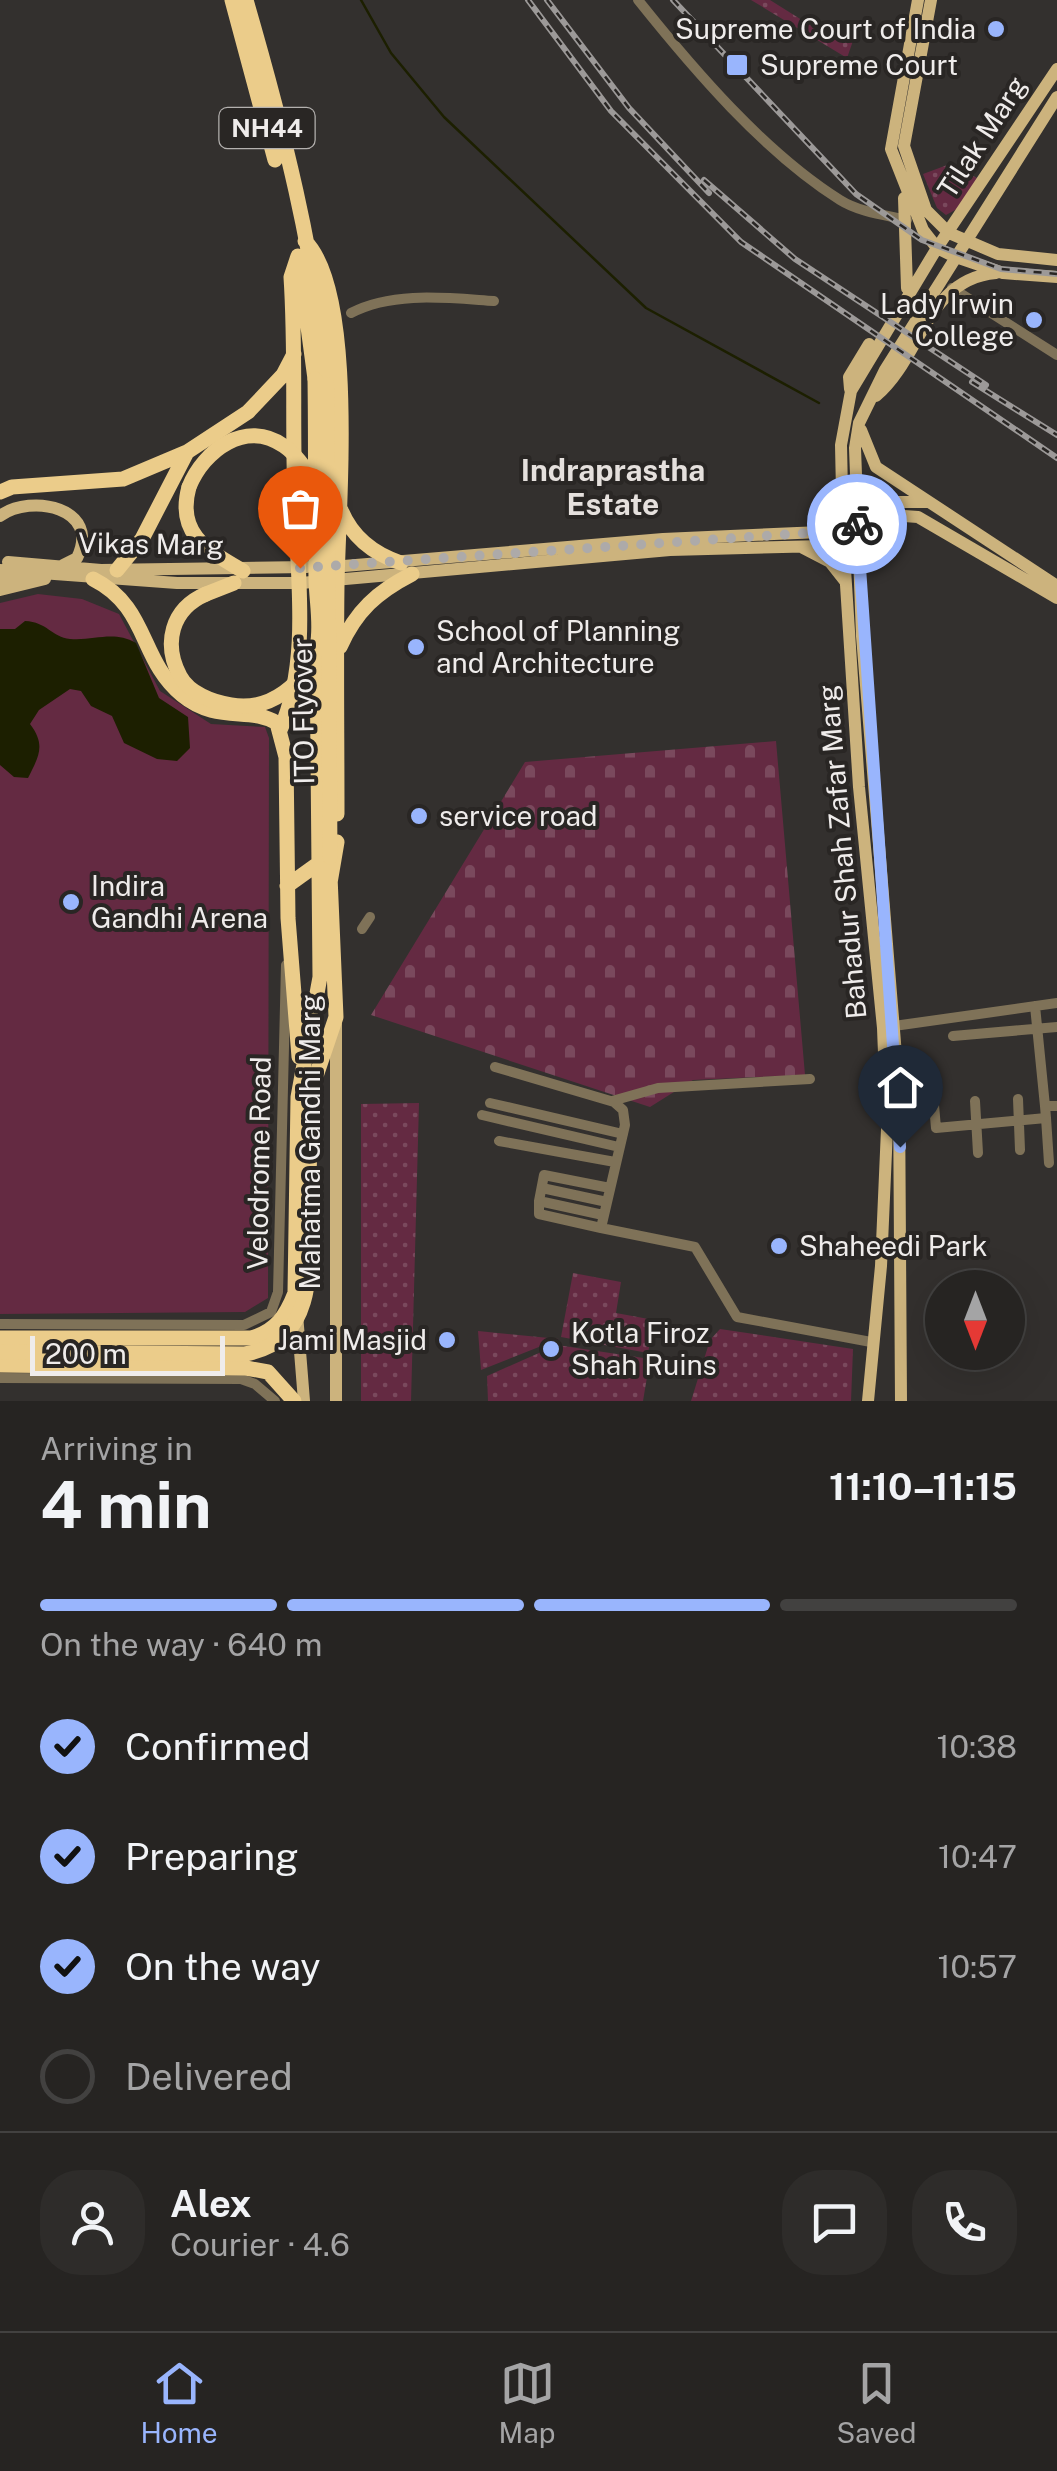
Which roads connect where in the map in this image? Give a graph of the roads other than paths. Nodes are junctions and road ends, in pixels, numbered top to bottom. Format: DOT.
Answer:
graph roads {
  1 [pos="232,0"];
  2 [pos="246,0"];
  3 [pos="638,0"];
  4 [pos="918,0"];
  5 [pos="931,0"];
  6 [pos="1057,69"];
  7 [pos="1057,97"];
  8 [pos="902,167"];
  9 [pos="902,186"];
  10 [pos="980,215"];
  11 [pos="907,220"];
  12 [pos="949,233"];
  13 [pos="964,239"];
  14 [pos="935,245"];
  15 [pos="302,249"];
  16 [pos="994,253"];
  17 [pos="953,256"];
  18 [pos="1023,258"];
  19 [pos="1057,260"];
  20 [pos="1003,273"];
  21 [pos="1021,274"];
  22 [pos="1057,277"];
  23 [pos="951,288"];
  24 [pos="907,294"];
  25 [pos="937,298"];
  26 [pos="494,301"];
  27 [pos="351,313"];
  28 [pos="295,352"];
  29 [pos="1057,355"];
  30 [pos="320,382"];
  31 [pos="859,423"];
  32 [pos="187,452"];
  33 [pos="315,483"];
  34 [pos="0,492"];
  35 [pos="927,502"];
  36 [pos="295,503"];
  37 [pos="339,504"];
  38 [pos="0,516"];
  39 [pos="847,516"];
  40 [pos="857,531"];
  41 [pos="843,538"];
  42 [pos="796,539"];
  43 [pos="0,566"];
  44 [pos="406,568"];
  45 [pos="117,570"];
  46 [pos="54,572"];
  47 [pos="338,574"];
  48 [pos="301,575"];
  49 [pos="238,577"];
  50 [pos="0,578"];
  51 [pos="93,579"];
  52 [pos="846,583"];
  53 [pos="1057,586"];
  54 [pos="0,590"];
  55 [pos="1057,598"];
  56 [pos="317,646"];
  57 [pos="338,654"];
  58 [pos="280,730"];
  59 [pos="323,858"];
  60 [pos="330,882"];
  61 [pos="287,886"];
  62 [pos="288,918"];
  63 [pos="370,918"];
  64 [pos="362,929"];
  65 [pos="1057,1003"];
  66 [pos="1035,1006"];
  67 [pos="336,1017"];
  68 [pos="894,1026"];
  69 [pos="1057,1027"];
  70 [pos="1036,1030"];
  71 [pos="953,1036"];
  72 [pos="495,1067"];
  73 [pos="810,1079"];
  74 [pos="300,1081"];
  75 [pos="1018,1099"];
  76 [pos="612,1101"];
  77 [pos="975,1101"];
  78 [pos="490,1103"];
  79 [pos="934,1105"];
  80 [pos="1049,1110"];
  81 [pos="482,1115"];
  82 [pos="1018,1120"];
  83 [pos="976,1125"];
  84 [pos="623,1134"];
  85 [pos="499,1140"];
  86 [pos="620,1147"];
  87 [pos="1020,1150"];
  88 [pos="978,1153"];
  89 [pos="616,1162"];
  90 [pos="1049,1163"];
  91 [pos="542,1188"];
  92 [pos="610,1188"];
  93 [pos="539,1201"];
  94 [pos="607,1202"];
  95 [pos="604,1215"];
  96 [pos="600,1228"];
  97 [pos="295,1293"];
  98 [pos="0,1324"];
  99 [pos="0,1338"];
  100 [pos="871,1342"];
  101 [pos="0,1352"];
  102 [pos="0,1365"];
  103 [pos="0,1378"];
  104 [pos="290,1394"];
  105 [pos="276,1401"];
  106 [pos="304,1401"];
  107 [pos="336,1401"];
  108 [pos="868,1401"];
  109 [pos="901,1401"];
  1 -- 15 [label="highway, NH44"];
  2 -- 15 [label="highway, NH44"];
  3 -- 11 [label="street"];
  4 -- 8 [label="main road"];
  5 -- 8 [label="main road"];
  6 -- 12 [label="main road, Tilak Marg"];
  7 -- 10 [label="main road, Tilak Marg"];
  8 -- 9 [label="main road"];
  8 -- 12 [label="main road"];
  9 -- 11 [label="main road"];
  9 -- 14 [label="main road"];
  10 -- 13 [label="main road, Tilak Marg"];
  10 -- 16 [label="main road"];
  11 -- 24 [label="main road"];
  12 -- 13 [label="main road"];
  12 -- 14 [label="main road, Tilak Marg"];
  13 -- 16 [label="main road"];
  13 -- 17 [label="main road, Tilak Marg"];
  14 -- 17 [label="main road"];
  14 -- 24 [label="main road, Tilak Marg"];
  15 -- 28 [label="highway"];
  15 -- 30 [label="highway, ITO Flyover / NH44"];
  15 -- 37 [label="highway"];
  16 -- 18 [label="main road"];
  17 -- 20 [label="main road"];
  17 -- 25 [label="main road, Tilak Marg"];
  18 -- 19 [label="main road"];
  18 -- 21 [label="main road"];
  20 -- 21 [label="main road"];
  20 -- 23 [label="main road"];
  21 -- 22 [label="main road"];
  23 -- 25 [label="main road"];
  23 -- 29 [label="street"];
  24 -- 39 [label="main road"];
  25 -- 31 [label="main road"];
  26 -- 27 [label="street"];
  28 -- 32 [label="highway"];
  28 -- 36 [label="highway"];
  30 -- 33 [label="highway, ITO Flyover, bridge"];
  30 -- 59 [label="highway, ITO Flyover, bridge"];
  31 -- 35 [label="main road"];
  31 -- 39 [label="main road"];
  32 -- 34 [label="highway"];
  32 -- 45 [label="highway"];
  33 -- 49 [label="highway, bridge"];
  33 -- 56 [label="highway, ITO Flyover, bridge"];
  35 -- 39 [label="main road"];
  35 -- 53 [label="main road"];
  36 -- 37 [label="highway"];
  36 -- 48 [label="highway"];
  37 -- 44 [label="highway"];
  37 -- 47 [label="highway"];
  38 -- 46 [label="main road"];
  39 -- 40 [label="main road, Bahadur Shah Zafar Marg"];
  39 -- 41 [label="main road, Bahadur Shah Zafar Marg"];
  39 -- 42 [label="main road"];
  40 -- 41 [label="main road"];
  40 -- 55 [label="main road"];
  40 -- 68 [label="main road, Bahadur Shah Zafar Marg"];
  41 -- 42 [label="main road"];
  41 -- 52 [label="main road, Bahadur Shah Zafar Marg"];
  42 -- 44 [label="main road, Vikas Marg"];
  42 -- 52 [label="main road"];
  43 -- 46 [label="main road, Vikas Marg"];
  44 -- 47 [label="main road, Vikas Marg"];
  44 -- 57 [label="highway"];
  45 -- 46 [label="main road, Vikas Marg"];
  45 -- 49 [label="main road, Vikas Marg"];
  46 -- 50 [label="main road, Vikas Marg"];
  46 -- 51 [label="main road, Vikas Marg"];
  46 -- 54 [label="main road"];
  47 -- 48 [label="main road, Vikas Marg"];
  47 -- 57 [label="highway"];
  48 -- 49 [label="main road, Vikas Marg"];
  48 -- 58 [label="highway"];
  49 -- 51 [label="main road, Vikas Marg"];
  49 -- 56 [label="highway, bridge"];
  51 -- 58 [label="highway"];
  52 -- 100 [label="main road, Bahadur Shah Zafar Marg"];
  56 -- 59 [label="highway, ITO Flyover"];
  57 -- 60 [label="highway"];
  58 -- 61 [label="highway"];
  59 -- 60 [label="highway, ITO Flyover"];
  59 -- 61 [label="highway"];
  59 -- 74 [label="highway, Mahatma Gandhi Marg"];
  60 -- 67 [label="highway, Mahatma Gandhi Marg"];
  61 -- 62 [label="highway"];
  62 -- 74 [label="highway"];
  62 -- 98 [label="street, Velodrome Road"];
  63 -- 64 [label="street"];
  65 -- 66 [label="street"];
  66 -- 68 [label="street"];
  66 -- 70 [label="street"];
  67 -- 101 [label="highway, bridge"];
  67 -- 107 [label="main road, Mahatma Gandhi Marg"];
  68 -- 109 [label="main road, Bahadur Shah Zafar Marg"];
  69 -- 70 [label="street"];
  70 -- 71 [label="street"];
  70 -- 80 [label="street"];
  72 -- 76 [label="street"];
  73 -- 76 [label="street"];
  74 -- 97 [label="highway, Mahatma Gandhi Marg"];
  75 -- 82 [label="street"];
  76 -- 84 [label="street"];
  77 -- 83 [label="street"];
  78 -- 84 [label="street"];
  79 -- 83 [label="street"];
  80 -- 82 [label="street"];
  80 -- 90 [label="street"];
  81 -- 86 [label="street"];
  82 -- 83 [label="street"];
  82 -- 87 [label="street"];
  83 -- 88 [label="street"];
  84 -- 86 [label="street"];
  85 -- 89 [label="street"];
  86 -- 89 [label="street"];
  89 -- 92 [label="street"];
  91 -- 92 [label="street"];
  91 -- 93 [label="street"];
  91 -- 94 [label="street"];
  92 -- 94 [label="street"];
  93 -- 95 [label="street"];
  93 -- 96 [label="street"];
  94 -- 95 [label="street"];
  95 -- 96 [label="street"];
  96 -- 100 [label="street"];
  97 -- 99 [label="highway"];
  97 -- 106 [label="main road, Mahatma Gandhi Marg"];
  100 -- 108 [label="main road, Bahadur Shah Zafar Marg"];
  102 -- 104 [label="highway"];
  103 -- 105 [label="street"];
}
